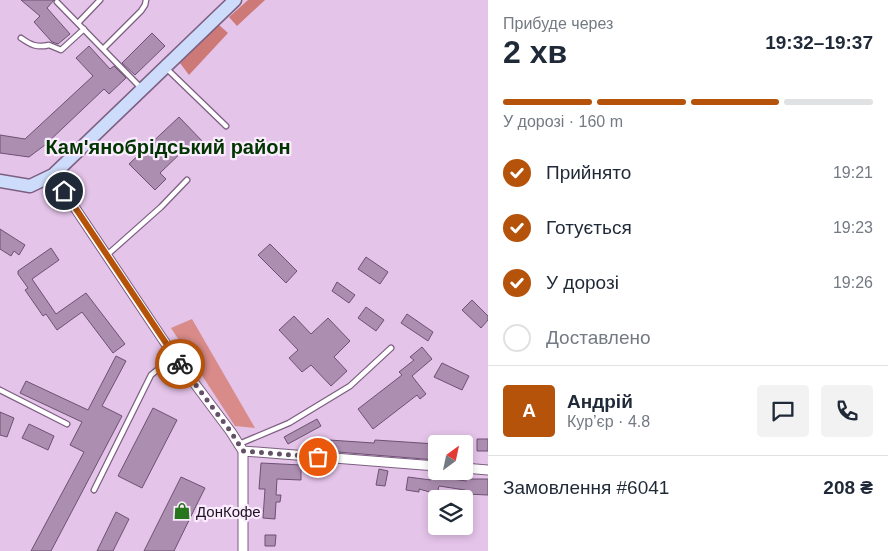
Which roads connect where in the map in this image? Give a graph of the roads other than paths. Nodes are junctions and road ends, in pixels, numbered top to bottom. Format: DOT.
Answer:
graph roads {
  1 [pos="100,0"];
  2 [pos="146,0"];
  3 [pos="235,0"];
  4 [pos="57,2"];
  5 [pos="78,24"];
  6 [pos="84,29"];
  7 [pos="21,38"];
  8 [pos="103,49"];
  9 [pos="165,67"];
  10 [pos="142,89"];
  11 [pos="226,126"];
  12 [pos="53,174"];
  13 [pos="187,180"];
  14 [pos="0,181"];
  15 [pos="107,255"];
  16 [pos="391,348"];
  17 [pos="174,356"];
  18 [pos="0,390"];
  19 [pos="67,424"];
  20 [pos="241,448"];
  21 [pos="428,465"];
  22 [pos="473,469"];
  23 [pos="488,470"];
  24 [pos="94,490"];
  25 [pos="242,551"];
  1 -- 5 [label="lane"];
  2 -- 8 [label="lane"];
  3 -- 9 [label="street"];
  4 -- 5 [label="lane"];
  5 -- 6 [label="lane"];
  6 -- 7 [label="lane"];
  6 -- 8 [label="lane"];
  8 -- 10 [label="lane"];
  9 -- 10 [label="street"];
  9 -- 11 [label="lane"];
  10 -- 12 [label="street"];
  12 -- 14 [label="street"];
  12 -- 15 [label="street"];
  13 -- 15 [label="lane"];
  15 -- 17 [label="street"];
  16 -- 20 [label="lane"];
  17 -- 20 [label="street"];
  17 -- 24 [label="lane"];
  18 -- 19 [label="lane"];
  20 -- 21 [label="street"];
  20 -- 25 [label="street"];
  22 -- 23 [label="street"];
}
